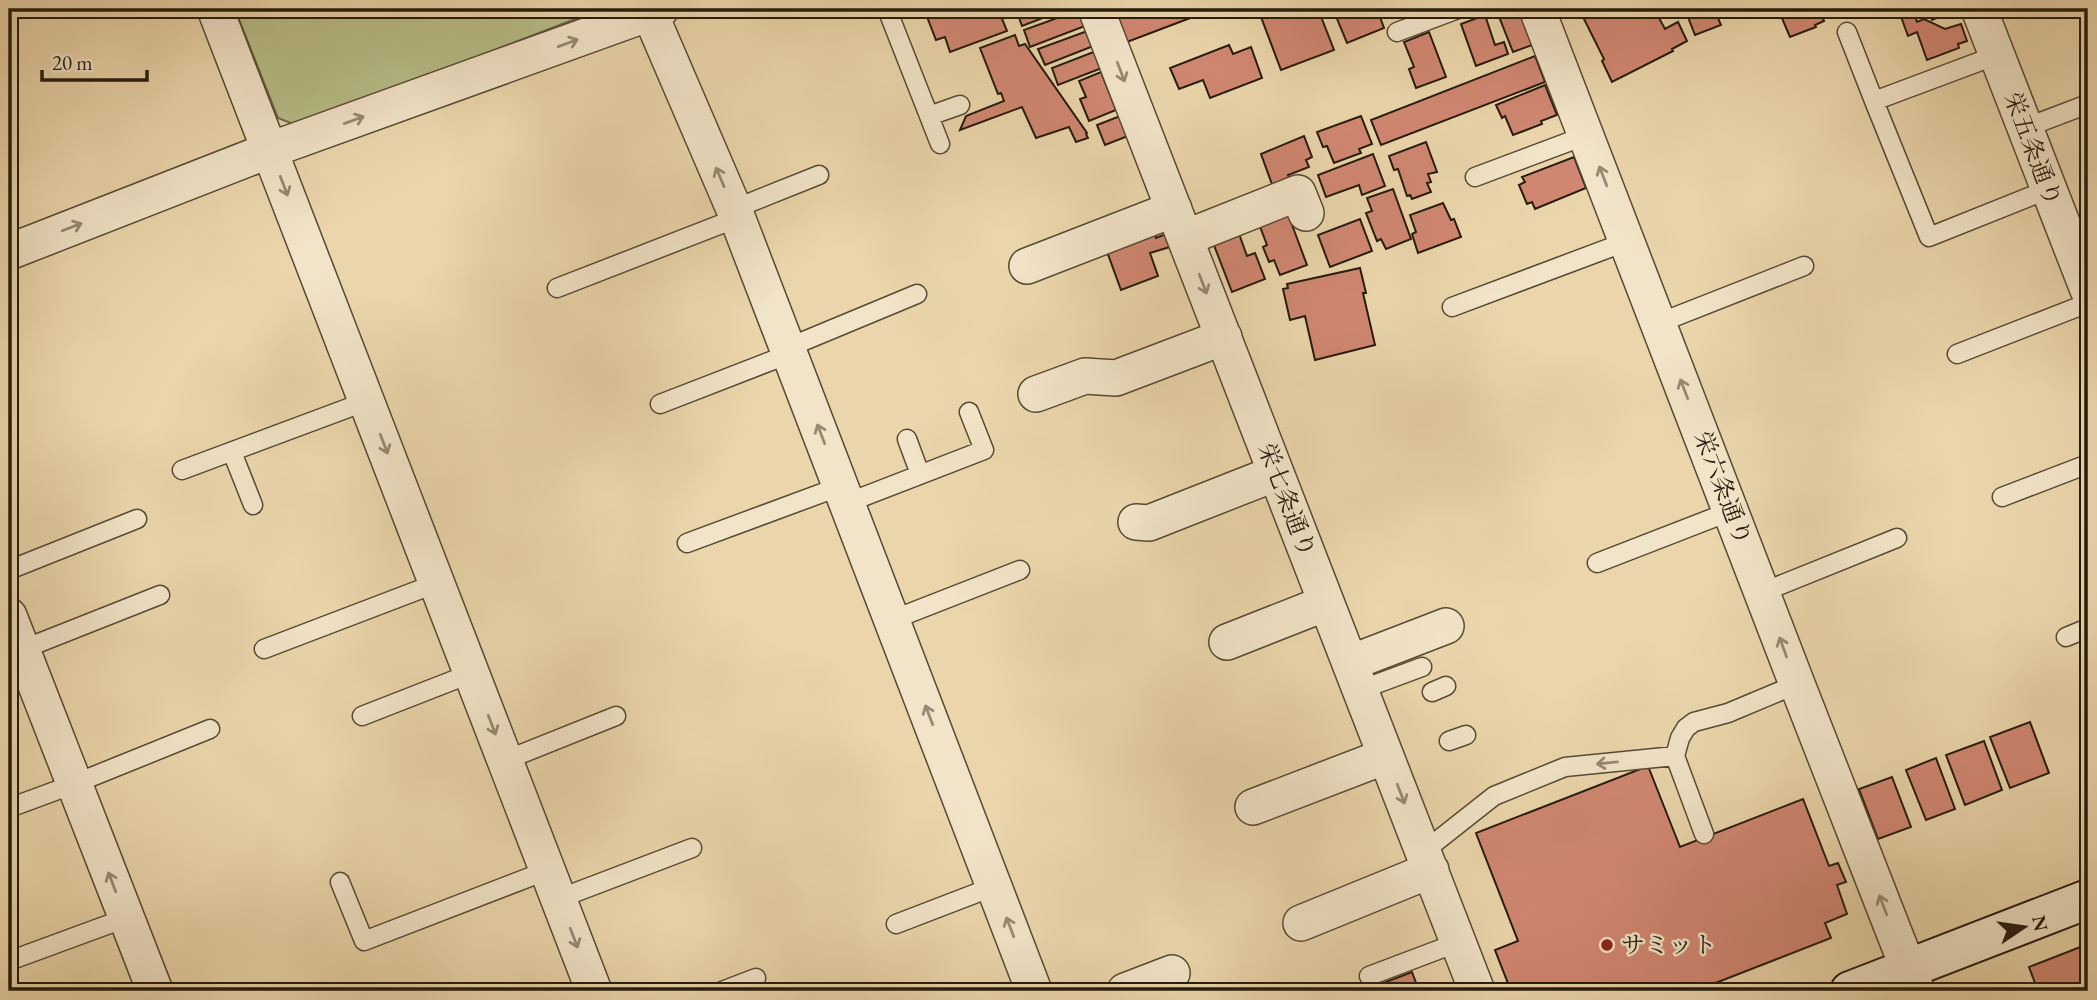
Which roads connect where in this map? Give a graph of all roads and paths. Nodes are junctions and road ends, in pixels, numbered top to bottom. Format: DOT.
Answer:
graph roads {
  1 [pos="215,9"];
  2 [pos="887,9"];
  3 [pos="1096,9"];
  4 [pos="1458,9"];
  5 [pos="1538,9"];
  6 [pos="1979,9"];
  7 [pos="653,10"];
  8 [pos="1396,32"];
  9 [pos="1847,32"];
  10 [pos="1997,55"];
  11 [pos="1874,101"];
  12 [pos="2088,104"];
  13 [pos="960,105"];
  14 [pos="929,116"];
  15 [pos="2025,128"];
  16 [pos="1587,135"];
  17 [pos="940,145"];
  18 [pos="270,150"];
  19 [pos="819,175"];
  20 [pos="1475,177"];
  21 [pos="2049,189"];
  22 [pos="735,214"];
  23 [pos="1306,214"];
  24 [pos="1179,223"];
  25 [pos="1628,241"];
  26 [pos="9,252"];
  27 [pos="1027,265"];
  28 [pos="1804,266"];
  29 [pos="557,288"];
  30 [pos="2088,288"];
  31 [pos="917,294"];
  32 [pos="2088,303"];
  33 [pos="1452,307"];
  34 [pos="1659,323"];
  35 [pos="1224,337"];
  36 [pos="788,351"];
  37 [pos="1957,354"];
  38 [pos="1036,394"];
  39 [pos="367,401"];
  40 [pos="660,404"];
  41 [pos="969,412"];
  42 [pos="907,439"];
  43 [pos="232,452"];
  44 [pos="2088,464"];
  45 [pos="182,470"];
  46 [pos="1276,473"];
  47 [pos="920,474"];
  48 [pos="844,495"];
  49 [pos="2002,497"];
  50 [pos="253,505"];
  51 [pos="1731,511"];
  52 [pos="137,519"];
  53 [pos="1136,522"];
  54 [pos="1896,538"];
  55 [pos="687,543"];
  56 [pos="1597,563"];
  57 [pos="9,570"];
  58 [pos="1020,570"];
  59 [pos="437,583"];
  60 [pos="1763,592"];
  61 [pos="160,595"];
  62 [pos="1326,603"];
  63 [pos="9,616"];
  64 [pos="892,620"];
  65 [pos="1446,626"];
  66 [pos="2088,628"];
  67 [pos="2066,637"];
  68 [pos="1227,642"];
  69 [pos="264,649"];
  70 [pos="15,652"];
  71 [pos="1422,667"];
  72 [pos="472,673"];
  73 [pos="1355,677"];
  74 [pos="1797,684"];
  75 [pos="362,716"];
  76 [pos="616,716"];
  77 [pos="210,729"];
  78 [pos="1386,756"];
  79 [pos="1675,756"];
  80 [pos="506,760"];
  81 [pos="74,784"];
  82 [pos="1253,807"];
  83 [pos="9,808"];
  84 [pos="1704,834"];
  85 [pos="692,848"];
  86 [pos="1427,861"];
  87 [pos="340,882"];
  88 [pos="553,884"];
  89 [pos="995,886"];
  90 [pos="2088,899"];
  91 [pos="126,918"];
  92 [pos="1301,923"];
  93 [pos="896,924"];
  94 [pos="1459,942"];
  95 [pos="9,961"];
  96 [pos="1172,973"];
  97 [pos="1369,976"];
  98 [pos="756,978"];
  99 [pos="1912,980"];
  100 [pos="155,991"];
  101 [pos="594,991"];
  102 [pos="722,991"];
  103 [pos="1034,991"];
  104 [pos="1125,991"];
  105 [pos="1477,991"];
  106 [pos="1850,991"];
  1 -- 18 [label="street"];
  2 -- 14 [label="lane"];
  3 -- 24 [label="street, 栄七条通り, one-way"];
  4 -- 8 [label="lane"];
  5 -- 16 [label="street, 栄六条通り"];
  6 -- 10 [label="street, 栄五条通り"];
  18 -- 7 [label="street, one-way"];
  22 -- 7 [label="street, one-way"];
  9 -- 11 [label="lane"];
  10 -- 11 [label="lane"];
  10 -- 15 [label="street, 栄五条通り"];
  11 -- 21 [label="lane"];
  12 -- 15 [label="lane"];
  13 -- 14 [label="lane"];
  14 -- 17 [label="lane"];
  15 -- 21 [label="street, 栄五条通り"];
  16 -- 20 [label="lane"];
  25 -- 16 [label="street, 栄六条通り, one-way"];
  26 -- 18 [label="street, one-way"];
  18 -- 39 [label="street, one-way"];
  19 -- 22 [label="lane"];
  21 -- 30 [label="street, 栄五条通り"];
  22 -- 29 [label="lane"];
  22 -- 36 [label="street"];
  23 -- 24 [label="street"];
  24 -- 27 [label="street"];
  24 -- 35 [label="street, 栄七条通り, one-way"];
  25 -- 33 [label="lane"];
  25 -- 34 [label="street, 栄六条通り"];
  28 -- 34 [label="lane"];
  31 -- 36 [label="lane"];
  32 -- 37 [label="lane"];
  51 -- 34 [label="street, 栄六条通り, one-way"];
  35 -- 38 [label="street"];
  35 -- 46 [label="street, 栄七条通り"];
  36 -- 40 [label="lane"];
  48 -- 36 [label="street, one-way"];
  39 -- 43 [label="lane"];
  39 -- 59 [label="street, one-way"];
  41 -- 47 [label="lane"];
  42 -- 47 [label="lane"];
  43 -- 45 [label="lane"];
  43 -- 50 [label="lane"];
  44 -- 49 [label="lane"];
  46 -- 53 [label="street"];
  46 -- 62 [label="street, 栄七条通り"];
  47 -- 48 [label="lane"];
  48 -- 55 [label="lane"];
  48 -- 64 [label="street"];
  51 -- 56 [label="lane"];
  51 -- 60 [label="street, 栄六条通り"];
  52 -- 57 [label="lane"];
  54 -- 60 [label="lane"];
  58 -- 64 [label="lane"];
  59 -- 69 [label="lane"];
  59 -- 72 [label="street"];
  74 -- 60 [label="street, 栄六条通り, one-way"];
  61 -- 70 [label="lane"];
  62 -- 68 [label="street"];
  62 -- 73 [label="street, 栄七条通り"];
  63 -- 70 [label="street"];
  89 -- 64 [label="street, one-way"];
  65 -- 73 [label="street"];
  66 -- 67 [label="lane"];
  70 -- 81 [label="street"];
  71 -- 73 [label="lane"];
  72 -- 75 [label="lane"];
  72 -- 80 [label="street, one-way"];
  73 -- 78 [label="street, 栄七条通り"];
  74 -- 79 [label="lane"];
  99 -- 74 [label="street, 栄六条通り, one-way"];
  76 -- 80 [label="lane"];
  77 -- 81 [label="lane"];
  78 -- 82 [label="street"];
  78 -- 86 [label="street, 栄七条通り, one-way"];
  79 -- 84 [label="lane"];
  79 -- 86 [label="lane, one-way"];
  80 -- 88 [label="street"];
  81 -- 83 [label="lane"];
  91 -- 81 [label="street, one-way"];
  85 -- 88 [label="lane"];
  86 -- 92 [label="street"];
  86 -- 94 [label="street, 栄七条通り"];
  87 -- 88 [label="lane"];
  88 -- 101 [label="street, one-way"];
  89 -- 93 [label="lane"];
  103 -- 89 [label="street, one-way"];
  90 -- 99 [label="street"];
  91 -- 95 [label="lane"];
  91 -- 100 [label="street"];
  94 -- 97 [label="lane"];
  94 -- 105 [label="street, 栄七条通り"];
  96 -- 104 [label="street"];
  98 -- 102 [label="lane"];
  99 -- 106 [label="street"];
}
